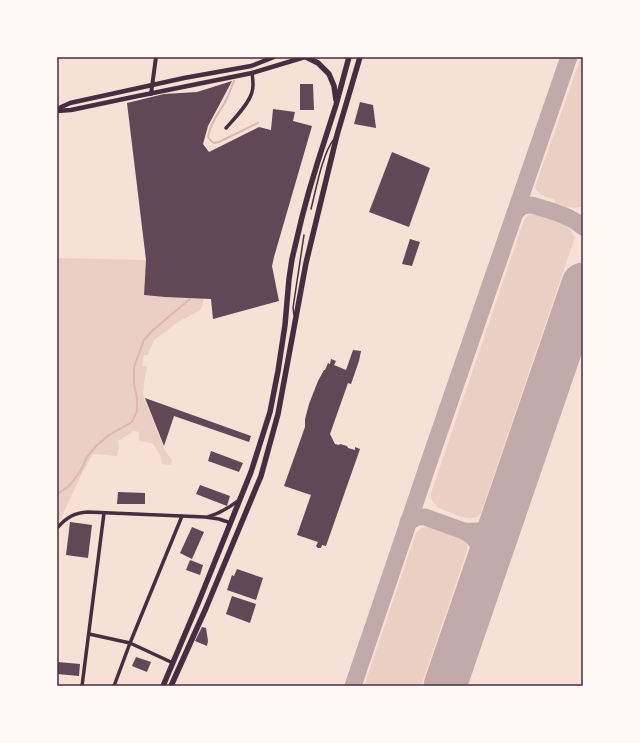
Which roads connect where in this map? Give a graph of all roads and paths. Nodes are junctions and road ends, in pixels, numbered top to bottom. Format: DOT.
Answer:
graph roads {
  1 [pos="156,57"];
  2 [pos="274,57"];
  3 [pos="306,57"];
  4 [pos="349,57"];
  5 [pos="360,57"];
  6 [pos="252,73"];
  7 [pos="152,85"];
  8 [pos="151,94"];
  9 [pos="336,105"];
  10 [pos="57,110"];
  11 [pos="226,128"];
  12 [pos="337,135"];
  13 [pos="311,209"];
  14 [pos="304,235"];
  15 [pos="294,327"];
  16 [pos="241,497"];
  17 [pos="104,513"];
  18 [pos="182,516"];
  19 [pos="205,517"];
  20 [pos="231,523"];
  21 [pos="57,528"];
  22 [pos="89,634"];
  23 [pos="130,642"];
  24 [pos="173,663"];
  25 [pos="82,686"];
  26 [pos="114,686"];
  27 [pos="163,686"];
  28 [pos="172,686"];
  1 -- 7 [label="street"];
  2 -- 7 [label="main road"];
  3 -- 6 [label="main road"];
  3 -- 9 [label="main road"];
  4 -- 9 [label="main road"];
  5 -- 12 [label="main road"];
  6 -- 8 [label="main road"];
  6 -- 11 [label="street"];
  7 -- 8 [label="street"];
  7 -- 10 [label="main road"];
  8 -- 10 [label="main road"];
  9 -- 16 [label="main road"];
  12 -- 13 [label="lane"];
  12 -- 15 [label="main road"];
  14 -- 15 [label="lane"];
  15 -- 28 [label="main road"];
  16 -- 19 [label="street"];
  16 -- 20 [label="main road"];
  17 -- 18 [label="street"];
  17 -- 21 [label="street"];
  17 -- 22 [label="street"];
  18 -- 19 [label="street"];
  18 -- 23 [label="street"];
  19 -- 20 [label="street"];
  20 -- 24 [label="main road"];
  22 -- 23 [label="street"];
  22 -- 25 [label="street"];
  23 -- 24 [label="street"];
  23 -- 26 [label="street"];
  24 -- 27 [label="main road"];
}
